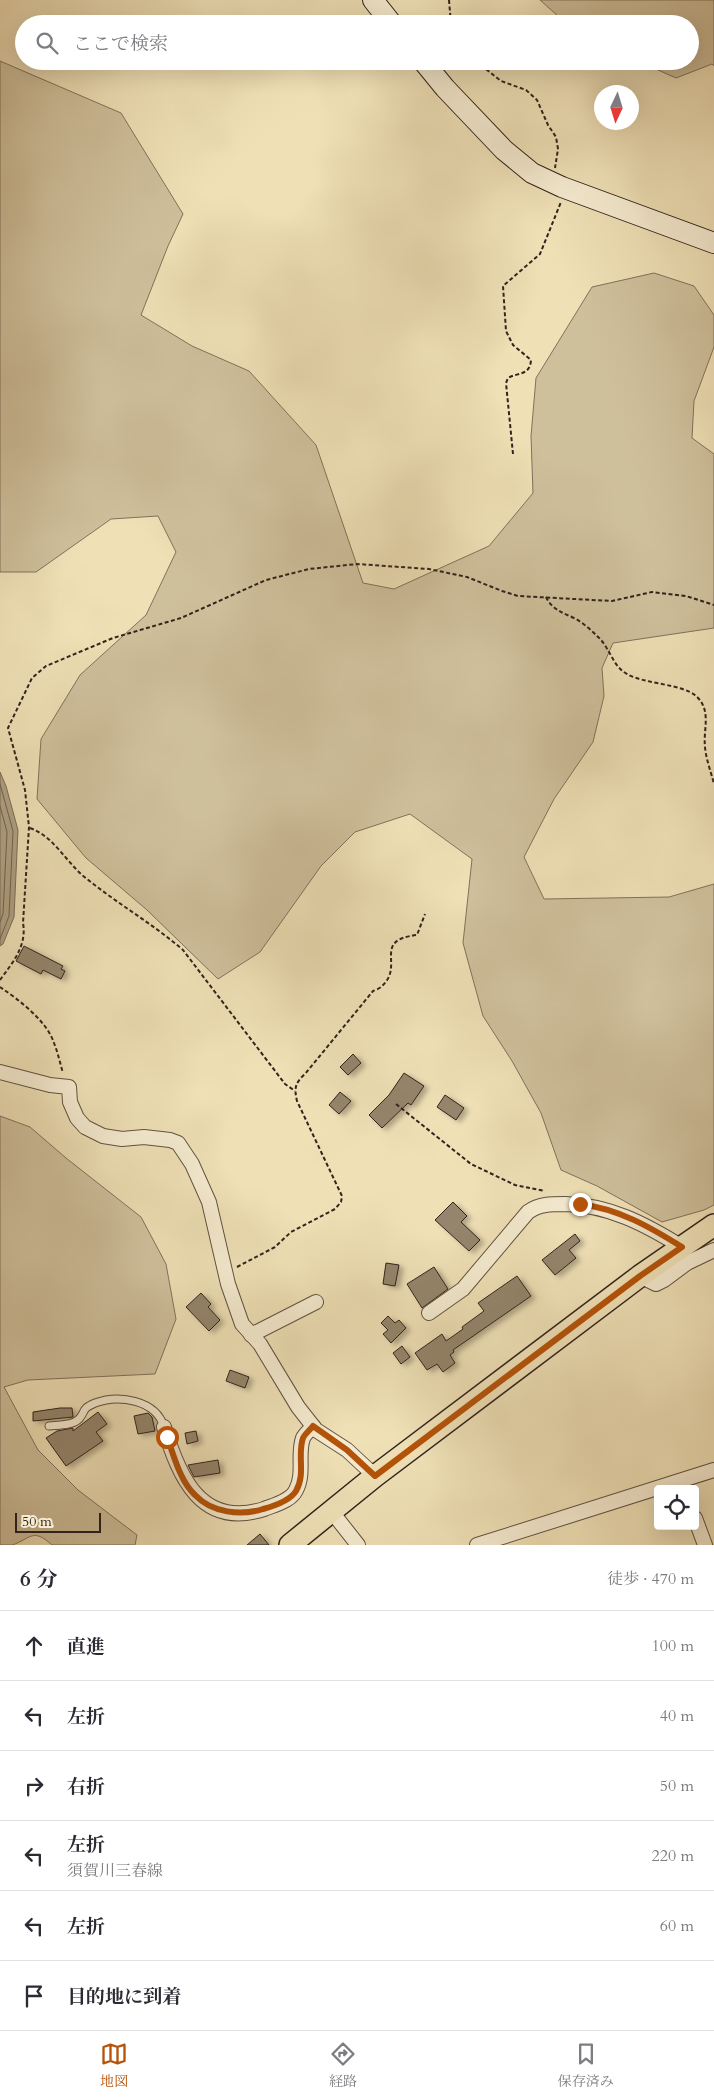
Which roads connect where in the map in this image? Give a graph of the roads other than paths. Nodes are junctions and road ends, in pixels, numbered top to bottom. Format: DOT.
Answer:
graph roads {
  1 [pos="373,0"];
  2 [pos="385,15"];
  3 [pos="430,70"];
  4 [pos="714,243"];
  5 [pos="0,1072"];
  6 [pos="714,1225"];
  7 [pos="682,1247"];
  8 [pos="714,1250"];
  9 [pos="640,1276"];
  10 [pos="316,1302"];
  11 [pos="429,1312"];
  12 [pos="251,1336"];
  13 [pos="49,1426"];
  14 [pos="313,1426"];
  15 [pos="164,1428"];
  16 [pos="714,1470"];
  17 [pos="375,1476"];
  18 [pos="684,1485"];
  19 [pos="654,1494"];
  20 [pos="332,1512"];
  21 [pos="699,1529"];
  22 [pos="290,1545"];
  23 [pos="358,1545"];
  24 [pos="478,1545"];
  25 [pos="705,1545"];
  1 -- 2 [label="street"];
  3 -- 4 [label="street"];
  5 -- 12 [label="street"];
  6 -- 7 [label="main road"];
  7 -- 9 [label="main road"];
  7 -- 11 [label="street"];
  8 -- 9 [label="street"];
  9 -- 17 [label="main road"];
  10 -- 12 [label="street"];
  12 -- 14 [label="street"];
  13 -- 15 [label="lane"];
  14 -- 15 [label="street"];
  14 -- 17 [label="street"];
  16 -- 18 [label="street"];
  17 -- 20 [label="main road"];
  19 -- 24 [label="street"];
  20 -- 22 [label="main road"];
  20 -- 23 [label="street"];
  21 -- 25 [label="street"];
}
